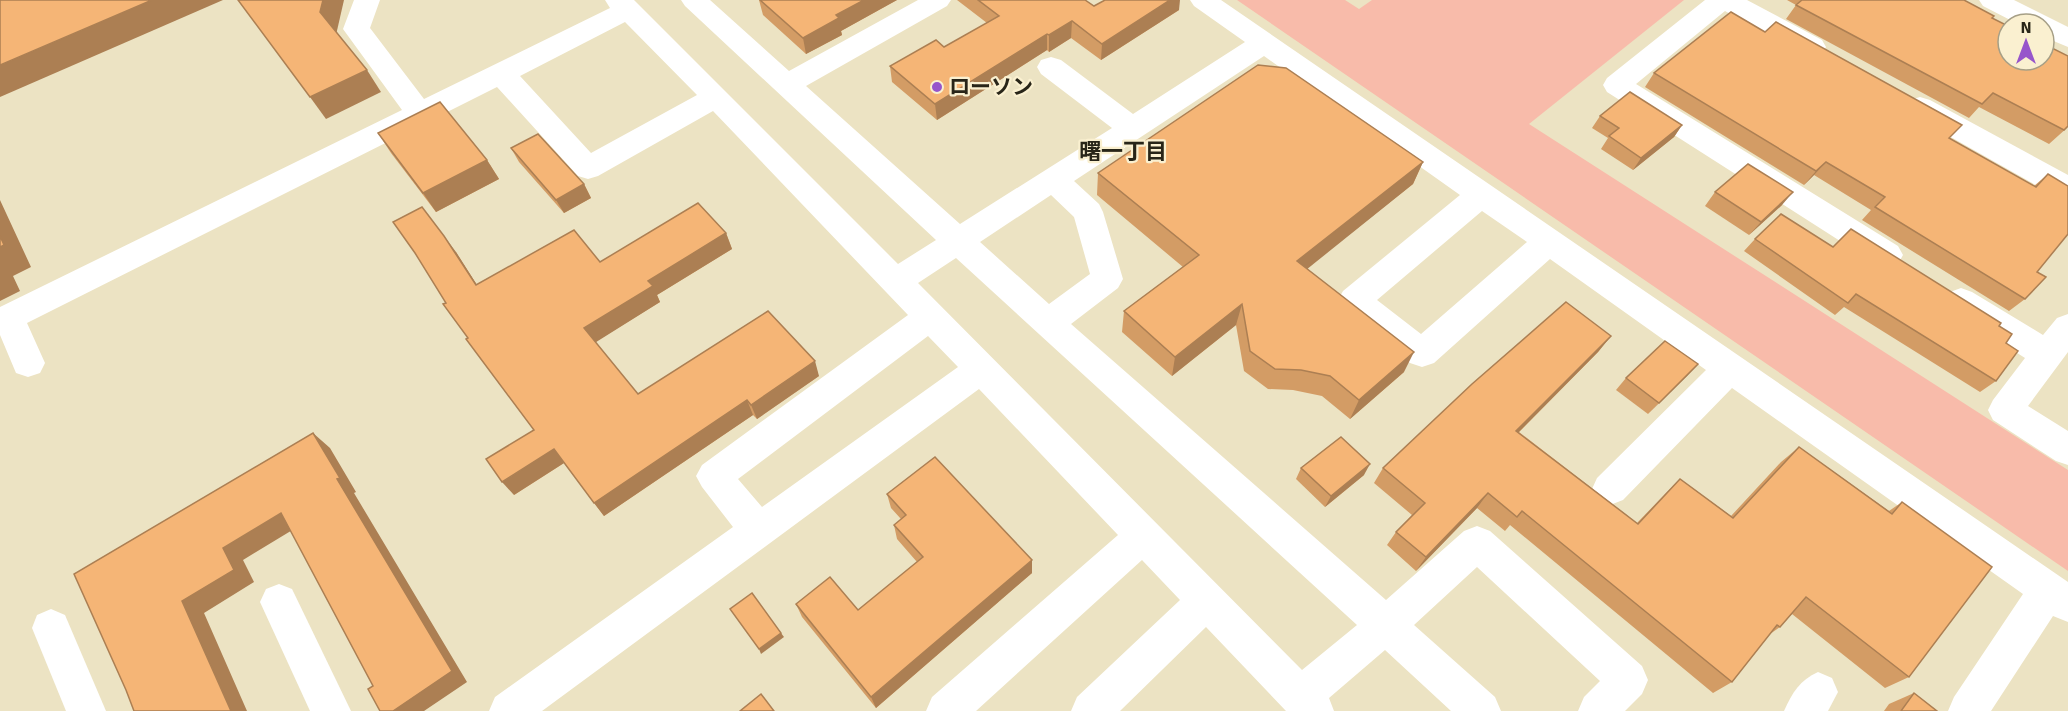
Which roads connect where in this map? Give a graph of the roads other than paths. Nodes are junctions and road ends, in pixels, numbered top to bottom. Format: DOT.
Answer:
graph roads {
  1 [pos="367,0"];
  2 [pos="694,0"];
  3 [pos="938,0"];
  4 [pos="1203,0"];
  5 [pos="1722,0"];
  6 [pos="1726,0"];
  7 [pos="1992,0"];
  8 [pos="623,5"];
  9 [pos="2016,12"];
  10 [pos="1264,43"];
  11 [pos="1830,57"];
  12 [pos="1052,67"];
  13 [pos="501,73"];
  14 [pos="787,84"];
  15 [pos="716,97"];
  16 [pos="1902,98"];
  17 [pos="420,114"];
  18 [pos="1132,129"];
  19 [pos="1054,180"];
  20 [pos="2068,189"];
  21 [pos="1482,194"];
  22 [pos="1549,241"];
  23 [pos="959,242"];
  24 [pos="1907,267"];
  25 [pos="895,282"];
  26 [pos="1937,286"];
  27 [pos="929,316"];
  28 [pos="4,320"];
  29 [pos="1048,323"];
  30 [pos="2068,327"];
  31 [pos="2047,354"];
  32 [pos="28,363"];
  33 [pos="1730,368"];
  34 [pos="980,370"];
  35 [pos="2068,450"];
  36 [pos="1610,489"];
  37 [pos="758,530"];
  38 [pos="1143,536"];
  39 [pos="2058,597"];
  40 [pos="1205,600"];
  41 [pos="279,602"];
  42 [pos="1385,626"];
  43 [pos="51,628"];
  44 [pos="1307,704"];
  45 [pos="86,711"];
  46 [pos="330,711"];
  47 [pos="508,711"];
  48 [pos="946,711"];
  49 [pos="1091,711"];
  50 [pos="1481,711"];
  51 [pos="1598,711"];
  52 [pos="1968,711"];
  1 -- 17 [label="street"];
  2 -- 14 [label="street"];
  3 -- 14 [label="street"];
  4 -- 10 [label="street"];
  5 -- 24 [label="street"];
  6 -- 11 [label="street"];
  7 -- 9 [label="street"];
  8 -- 13 [label="street"];
  8 -- 15 [label="street"];
  10 -- 18 [label="street"];
  10 -- 21 [label="street"];
  12 -- 18 [label="street"];
  13 -- 15 [label="street"];
  13 -- 17 [label="street"];
  14 -- 23 [label="street"];
  15 -- 25 [label="street"];
  16 -- 20 [label="street"];
  17 -- 28 [label="street"];
  18 -- 19 [label="street"];
  19 -- 23 [label="street"];
  19 -- 29 [label="street"];
  21 -- 22 [label="street"];
  21 -- 22 [label="street"];
  22 -- 33 [label="street"];
  23 -- 25 [label="street"];
  23 -- 29 [label="street"];
  25 -- 27 [label="street"];
  26 -- 31 [label="street"];
  27 -- 34 [label="street"];
  27 -- 37 [label="street"];
  28 -- 32 [label="street"];
  29 -- 42 [label="street"];
  30 -- 31 [label="street"];
  31 -- 35 [label="street"];
  33 -- 36 [label="street"];
  33 -- 39 [label="street"];
  34 -- 37 [label="street"];
  34 -- 38 [label="street"];
  37 -- 47 [label="street"];
  38 -- 40 [label="street"];
  38 -- 48 [label="street"];
  39 -- 52 [label="street"];
  40 -- 44 [label="street"];
  40 -- 49 [label="street"];
  41 -- 46 [label="street"];
  42 -- 44 [label="street"];
  42 -- 50 [label="street"];
  42 -- 51 [label="street"];
  43 -- 45 [label="street"];
}
